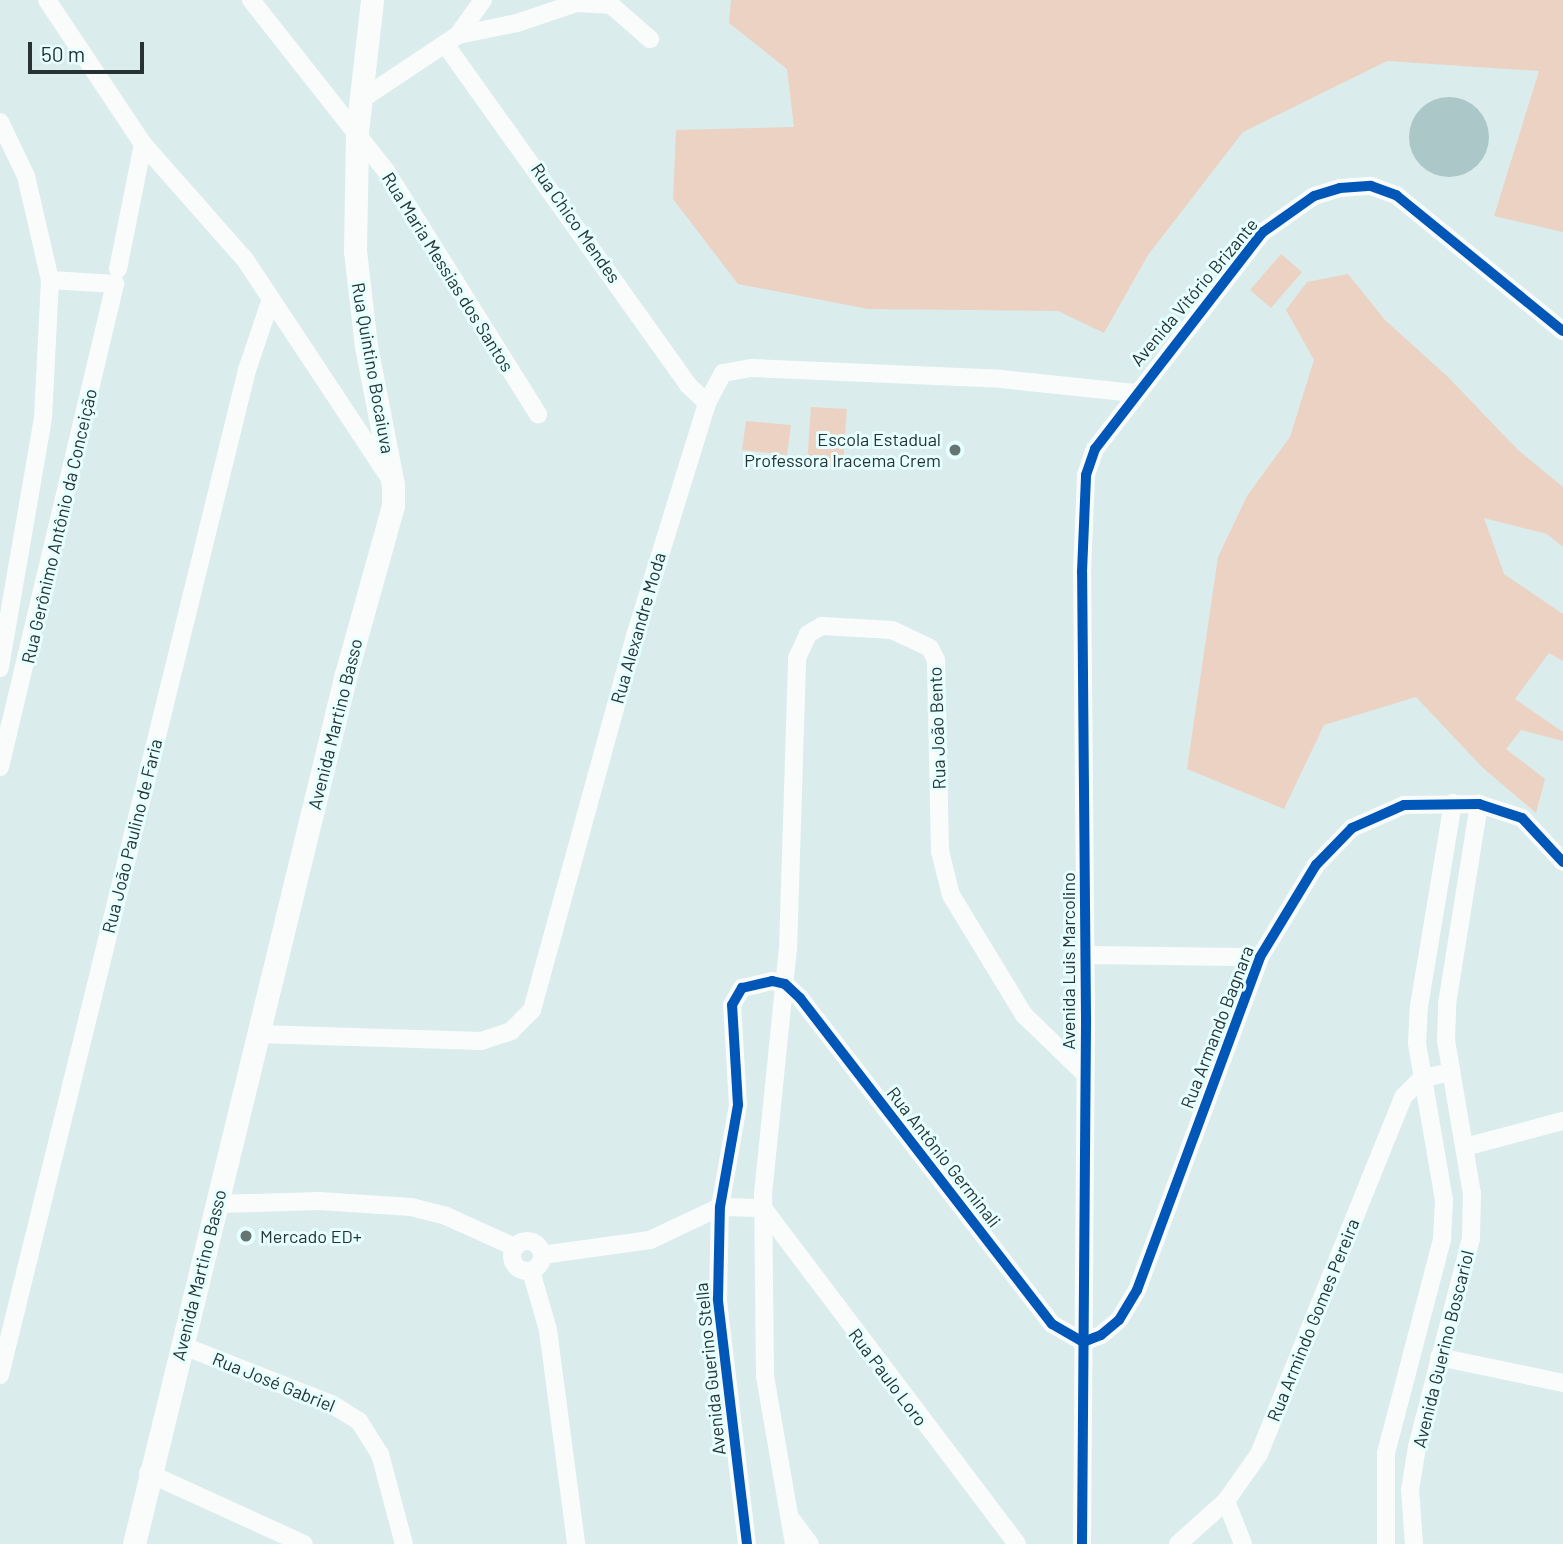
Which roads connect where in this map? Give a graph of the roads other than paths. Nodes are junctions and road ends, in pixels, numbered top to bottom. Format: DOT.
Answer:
graph roads {
  1 [pos="47,0"];
  2 [pos="251,0"];
  3 [pos="372,0"];
  4 [pos="483,0"];
  5 [pos="451,39"];
  6 [pos="650,39"];
  7 [pos="362,99"];
  8 [pos="0,122"];
  9 [pos="357,132"];
  10 [pos="143,144"];
  11 [pos="116,276"];
  12 [pos="50,280"];
  13 [pos="271,299"];
  14 [pos="1563,331"];
  15 [pos="1134,393"];
  16 [pos="706,403"];
  17 [pos="538,414"];
  18 [pos="394,485"];
  19 [pos="0,668"];
  20 [pos="0,767"];
  21 [pos="1453,803"];
  22 [pos="1479,804"];
  23 [pos="1563,862"];
  24 [pos="1086,955"];
  25 [pos="1260,957"];
  26 [pos="785,984"];
  27 [pos="258,1034"];
  28 [pos="1450,1072"];
  29 [pos="1085,1074"];
  30 [pos="1421,1079"];
  31 [pos="1563,1121"];
  32 [pos="1465,1147"];
  33 [pos="218,1204"];
  34 [pos="720,1207"];
  35 [pos="763,1208"];
  36 [pos="515,1247"];
  37 [pos="542,1255"];
  38 [pos="530,1271"];
  39 [pos="1083,1342"];
  40 [pos="181,1345"];
  41 [pos="1439,1357"];
  42 [pos="0,1375"];
  43 [pos="1563,1383"];
  44 [pos="149,1473"];
  45 [pos="1226,1501"];
  46 [pos="789,1516"];
  47 [pos="1384,1525"];
  48 [pos="1418,1541"];
  49 [pos="134,1544"];
  50 [pos="304,1544"];
  51 [pos="404,1544"];
  52 [pos="576,1544"];
  53 [pos="747,1544"];
  54 [pos="794,1544"];
  55 [pos="810,1544"];
  56 [pos="1017,1544"];
  57 [pos="1082,1544"];
  58 [pos="1178,1544"];
  59 [pos="1243,1544"];
  60 [pos="1386,1544"];
  1 -- 10 [label="street"];
  2 -- 9 [label="street, Rua Maria Messias dos Santos"];
  3 -- 7 [label="street, Rua Quintino Bocaiuva"];
  4 -- 5 [label="street"];
  5 -- 6 [label="street"];
  5 -- 7 [label="street"];
  5 -- 16 [label="street, Rua Chico Mendes"];
  7 -- 9 [label="street, Rua Quintino Bocaiuva"];
  8 -- 12 [label="street, Rua Gerônimo Antônio da Conceição"];
  9 -- 17 [label="street, Rua Maria Messias dos Santos"];
  9 -- 18 [label="street, Rua Quintino Bocaiuva"];
  10 -- 11 [label="street, Rua Gerônimo Antônio da Conceição"];
  10 -- 13 [label="street"];
  11 -- 12 [label="street"];
  11 -- 20 [label="street, Rua Gerônimo Antônio da Conceição"];
  12 -- 19 [label="street, Rua Gerônimo Antônio da Conceição"];
  13 -- 18 [label="street"];
  13 -- 42 [label="street, Rua João Paulino de Faria"];
  14 -- 15 [label="street, Avenida Vitório Brizante"];
  15 -- 16 [label="street, Rua Alexandre Moda"];
  15 -- 24 [label="street, Avenida Luis Marcolino"];
  16 -- 27 [label="street, Rua Alexandre Moda"];
  18 -- 27 [label="street, Avenida Martino Basso"];
  21 -- 22 [label="street, Rua Armando Bagnara"];
  21 -- 25 [label="street, Rua Armando Bagnara"];
  21 -- 30 [label="street"];
  22 -- 23 [label="street, Rua Armando Bagnara"];
  22 -- 28 [label="street"];
  24 -- 25 [label="street"];
  24 -- 29 [label="street, Avenida Luis Marcolino"];
  25 -- 39 [label="street, Rua Armando Bagnara"];
  26 -- 29 [label="street, Rua João Bento"];
  26 -- 34 [label="street, Avenida Guerino Stella"];
  26 -- 35 [label="street"];
  26 -- 39 [label="street, Rua Antônio Germinali"];
  27 -- 33 [label="street, Avenida Martino Basso"];
  28 -- 30 [label="street"];
  28 -- 32 [label="street, Avenida Guerino Boscariol"];
  29 -- 39 [label="street, Avenida Luis Marcolino"];
  30 -- 45 [label="street, Rua Armindo Gomes Pereira"];
  30 -- 47 [label="street, Avenida Guerino Boscariol"];
  31 -- 32 [label="street"];
  32 -- 41 [label="street, Avenida Guerino Boscariol"];
  33 -- 36 [label="street"];
  33 -- 40 [label="street, Avenida Martino Basso"];
  34 -- 35 [label="street"];
  34 -- 37 [label="street"];
  34 -- 53 [label="street, Avenida Guerino Stella"];
  35 -- 46 [label="street"];
  35 -- 56 [label="street, Rua Paulo Loro"];
  36 -- 37 [label="street"];
  36 -- 38 [label="street"];
  37 -- 38 [label="street"];
  38 -- 52 [label="street"];
  39 -- 57 [label="street, Avenida Luis Marcolino"];
  40 -- 44 [label="street, Avenida Martino Basso"];
  40 -- 51 [label="street, Rua José Gabriel"];
  41 -- 43 [label="street"];
  41 -- 48 [label="street, Avenida Guerino Boscariol"];
  44 -- 49 [label="street, Avenida Martino Basso"];
  44 -- 50 [label="street"];
  45 -- 58 [label="street, Rua Armindo Gomes Pereira"];
  45 -- 59 [label="street"];
  46 -- 54 [label="street"];
  46 -- 55 [label="street"];
  47 -- 48 [label="street"];
  47 -- 60 [label="street, Avenida Guerino Boscariol"];
}
